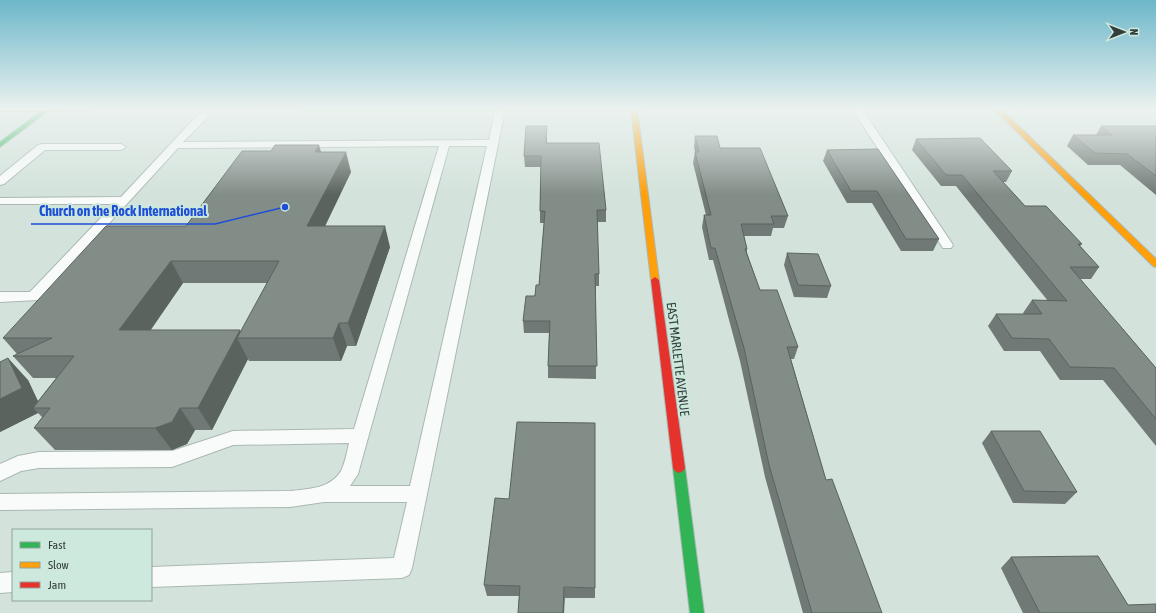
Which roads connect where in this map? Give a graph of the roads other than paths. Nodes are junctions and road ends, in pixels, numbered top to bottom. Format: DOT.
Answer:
graph roads {
  1 [pos="10,138"];
  2 [pos="182,138"];
  3 [pos="494,138"];
  4 [pos="638,138"];
  5 [pos="875,138"];
  6 [pos="1026,138"];
  7 [pos="493,143"];
  8 [pos="445,144"];
  9 [pos="0,145"];
  10 [pos="175,145"];
  11 [pos="121,147"];
  12 [pos="870,154"];
  13 [pos="886,154"];
  14 [pos="0,182"];
  15 [pos="0,200"];
  16 [pos="124,200"];
  17 [pos="947,245"];
  18 [pos="1156,264"];
  19 [pos="0,297"];
  20 [pos="360,436"];
  21 [pos="0,472"];
  22 [pos="417,494"];
  23 [pos="326,495"];
  24 [pos="0,502"];
  25 [pos="152,578"];
  26 [pos="12,582"];
  27 [pos="0,583"];
  28 [pos="696,613"];
  1 -- 9 [label="street"];
  2 -- 10 [label="lane"];
  3 -- 7 [label="lane"];
  4 -- 28 [label="street, EAST MARLETTE AVENUE"];
  5 -- 13 [label="lane"];
  6 -- 18 [label="street"];
  7 -- 8 [label="lane"];
  7 -- 22 [label="lane"];
  8 -- 10 [label="lane"];
  8 -- 20 [label="lane"];
  10 -- 16 [label="lane"];
  11 -- 14 [label="lane"];
  12 -- 13 [label="lane"];
  13 -- 17 [label="lane"];
  15 -- 16 [label="lane"];
  16 -- 19 [label="lane"];
  20 -- 21 [label="lane"];
  20 -- 23 [label="lane"];
  22 -- 23 [label="lane"];
  22 -- 25 [label="lane"];
  23 -- 24 [label="lane"];
  26 -- 27 [label="lane"];
}
